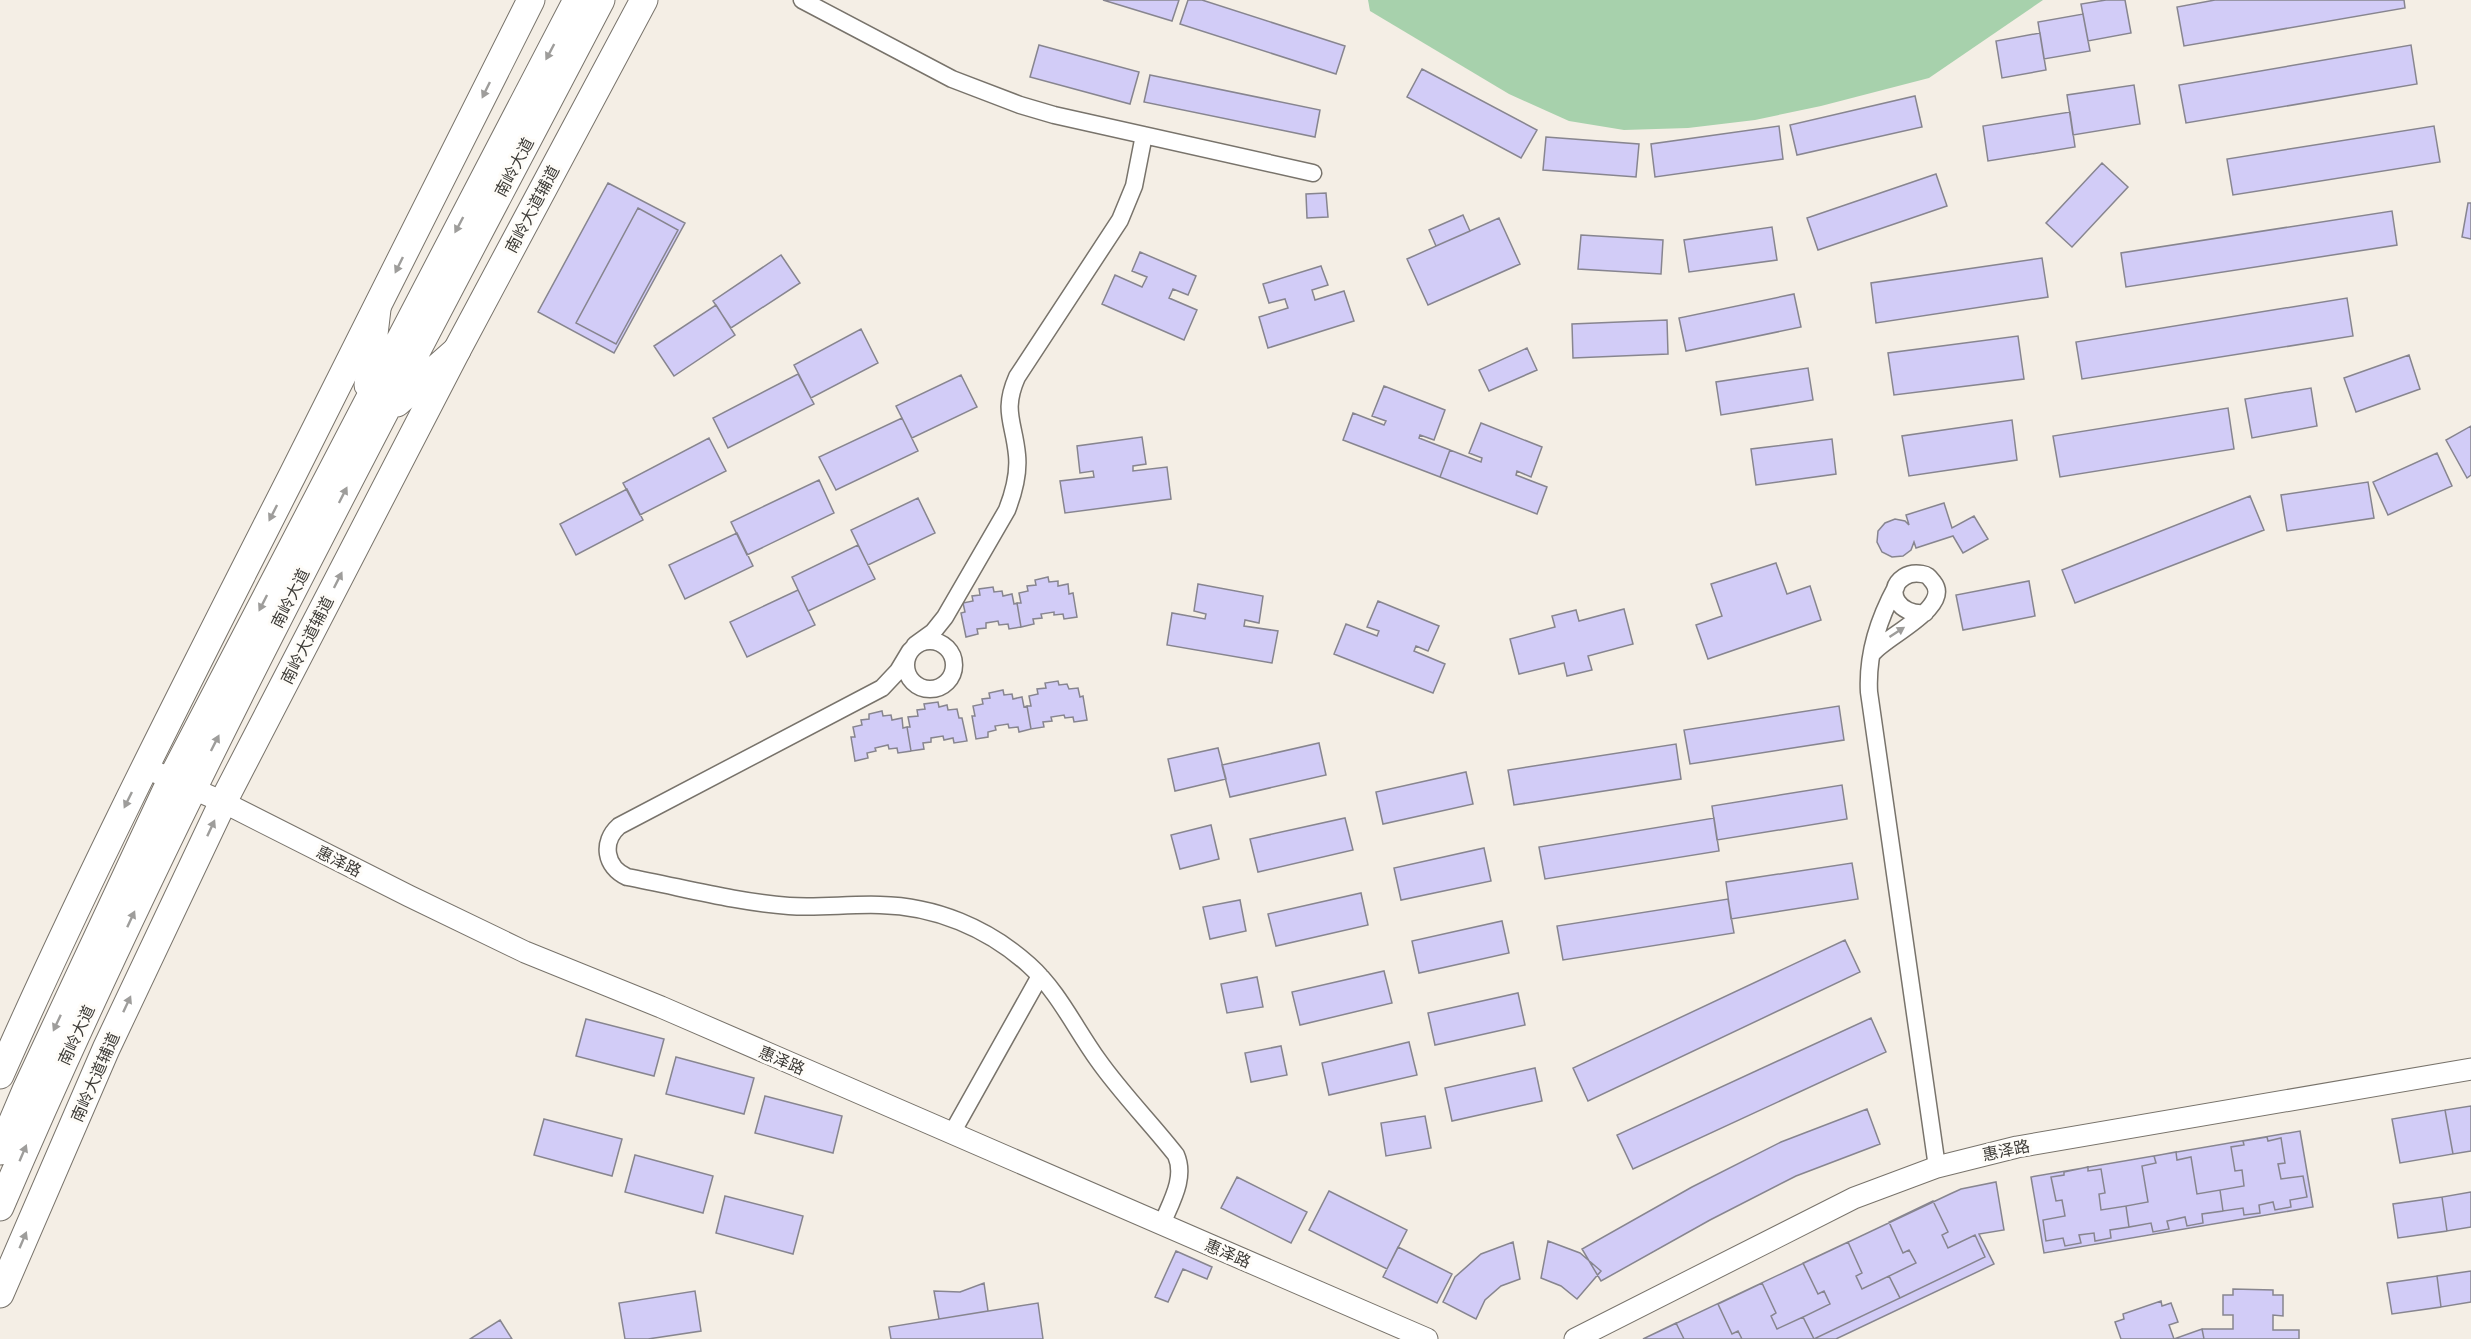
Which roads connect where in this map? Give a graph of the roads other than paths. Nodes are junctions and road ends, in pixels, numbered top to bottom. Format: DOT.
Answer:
graph roads {
  1 [pos="531,0"];
  2 [pos="577,0"];
  3 [pos="601,0"];
  4 [pos="644,0"];
  5 [pos="802,0"];
  6 [pos="1144,135"];
  7 [pos="1313,173"];
  8 [pos="377,309"];
  9 [pos="457,350"];
  10 [pos="375,409"];
  11 [pos="1896,588"];
  12 [pos="1925,613"];
  13 [pos="945,617"];
  14 [pos="946,646"];
  15 [pos="913,648"];
  16 [pos="1872,654"];
  17 [pos="882,688"];
  18 [pos="923,688"];
  19 [pos="144,767"];
  20 [pos="182,783"];
  21 [pos="223,802"];
  22 [pos="1040,976"];
  23 [pos="2471,1069"];
  24 [pos="0,1075"];
  25 [pos="952,1133"];
  26 [pos="0,1151"];
  27 [pos="1936,1167"];
  28 [pos="0,1207"];
  29 [pos="1162,1224"];
  30 [pos="0,1294"];
  31 [pos="1427,1339"];
  32 [pos="1575,1339"];
  1 -- 8 [label="main road, one-way"];
  2 -- 10 [label="main road, 南岭大道, one-way"];
  3 -- 10 [label="main road, 南岭大道"];
  4 -- 9 [label="main road, 南岭大道辅道"];
  5 -- 6 [label="street"];
  6 -- 7 [label="street"];
  6 -- 13 [label="street"];
  8 -- 10 [label="main road"];
  8 -- 19 [label="main road, one-way"];
  9 -- 10 [label="main road"];
  21 -- 9 [label="main road, 南岭大道辅道, one-way"];
  10 -- 20 [label="main road, 南岭大道"];
  11 -- 12 [label="street"];
  11 -- 12 [label="street"];
  11 -- 16 [label="street"];
  16 -- 12 [label="street, one-way"];
  13 -- 14 [label="street"];
  13 -- 15 [label="street"];
  14 -- 15 [label="street"];
  14 -- 18 [label="street"];
  15 -- 17 [label="street"];
  15 -- 18 [label="street"];
  16 -- 27 [label="street"];
  17 -- 18 [label="street"];
  17 -- 22 [label="street"];
  19 -- 20 [label="street, 惠泽路"];
  19 -- 24 [label="main road, one-way"];
  20 -- 21 [label="street, 惠泽路"];
  20 -- 26 [label="main road, 南岭大道, one-way"];
  28 -- 20 [label="main road, 南岭大道, one-way"];
  21 -- 25 [label="street, 惠泽路"];
  30 -- 21 [label="main road, 南岭大道辅道, one-way"];
  22 -- 25 [label="street"];
  22 -- 29 [label="street"];
  23 -- 27 [label="street, 惠泽路"];
  25 -- 29 [label="street, 惠泽路"];
  27 -- 32 [label="street, 惠泽路"];
  29 -- 31 [label="street, 惠泽路"];
}
